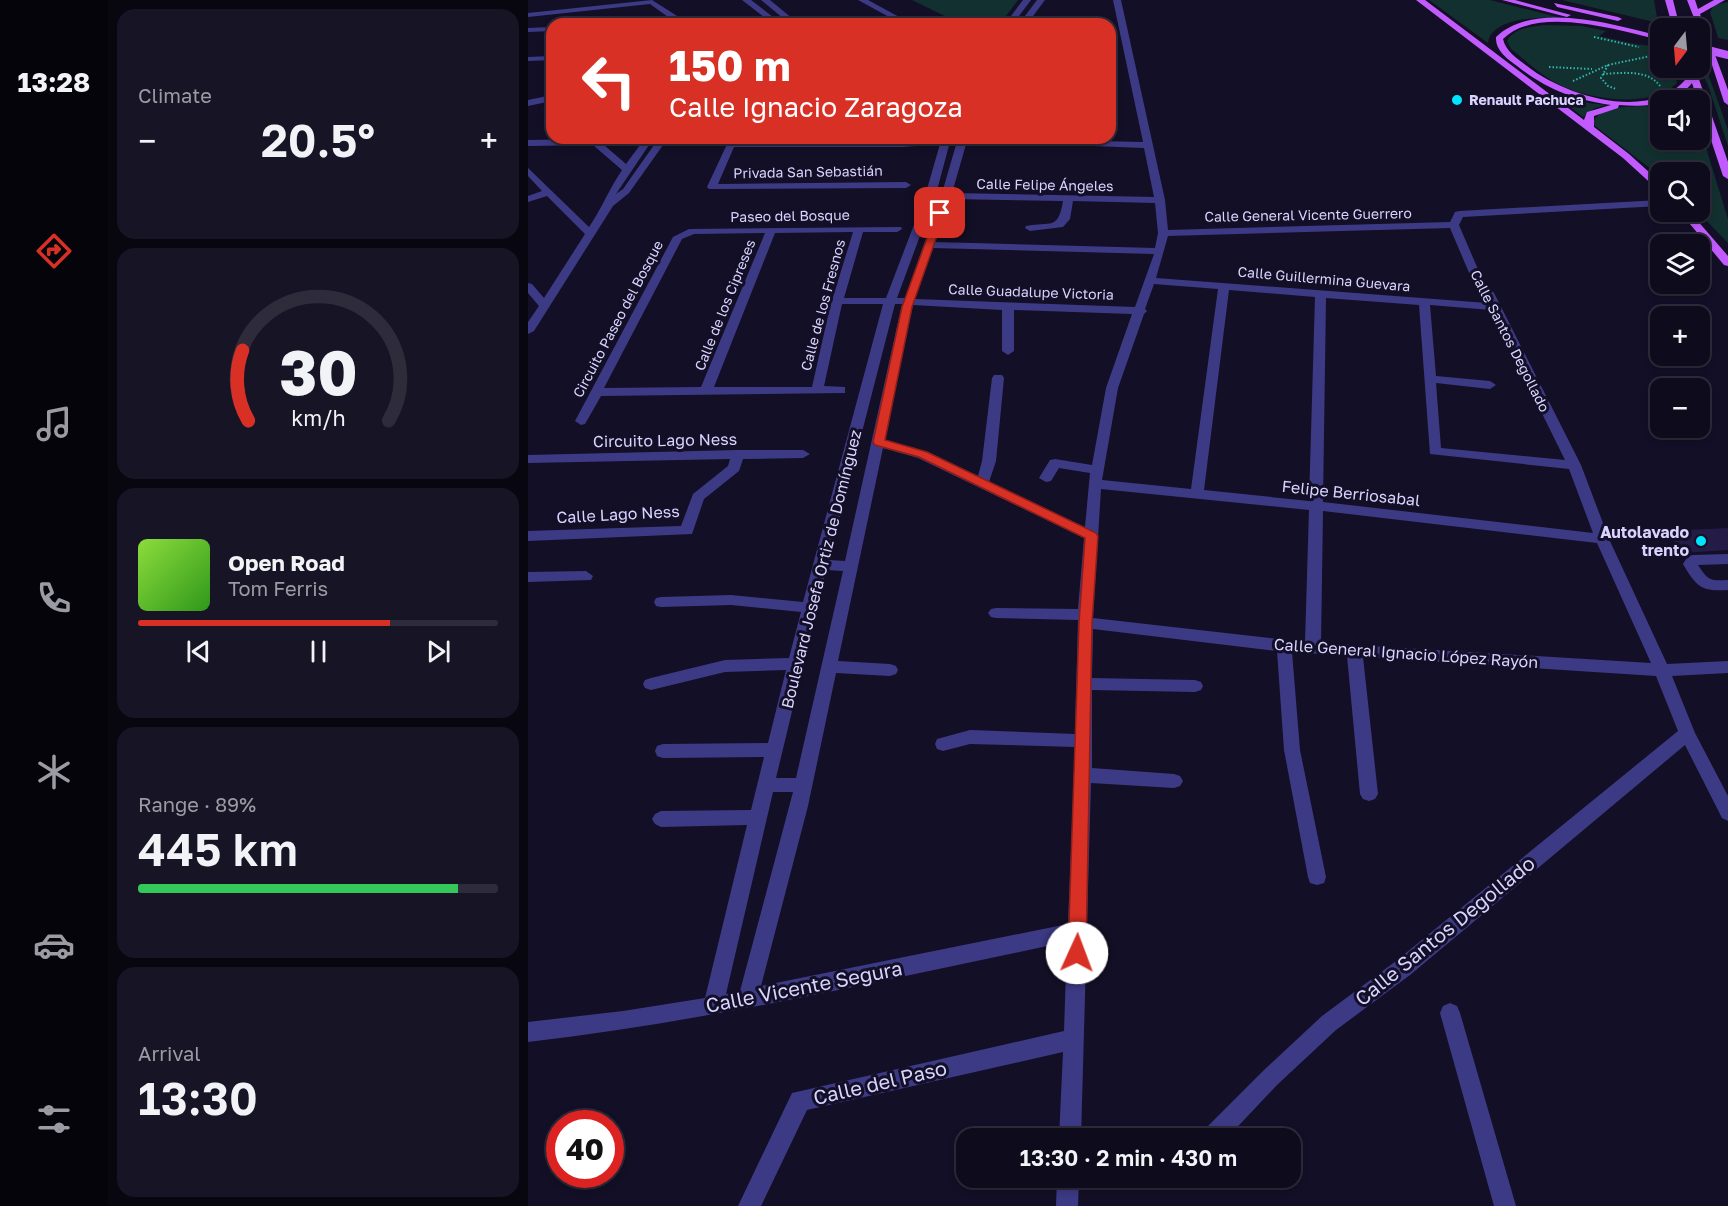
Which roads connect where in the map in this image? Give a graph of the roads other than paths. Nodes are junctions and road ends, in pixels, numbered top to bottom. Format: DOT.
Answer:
graph roads {
  1 [pos="767,0"];
  2 [pos="862,0"];
  3 [pos="1027,0"];
  4 [pos="1041,0"];
  5 [pos="1117,0"];
  6 [pos="1420,0"];
  7 [pos="1506,0"];
  8 [pos="1537,0"];
  9 [pos="1552,0"];
  10 [pos="1664,0"];
  11 [pos="1669,0"];
  12 [pos="1692,0"];
  13 [pos="1721,0"];
  14 [pos="750,2"];
  15 [pos="1574,9"];
  16 [pos="1672,11"];
  17 [pos="1697,13"];
  18 [pos="528,15"];
  19 [pos="675,18"];
  20 [pos="770,18"];
  21 [pos="788,18"];
  22 [pos="896,18"];
  23 [pos="1014,18"];
  24 [pos="1028,18"];
  25 [pos="1674,18"];
  26 [pos="1625,20"];
  27 [pos="1613,27"];
  28 [pos="546,29"];
  29 [pos="528,30"];
  30 [pos="1650,36"];
  31 [pos="1710,40"];
  32 [pos="1719,42"];
  33 [pos="1710,50"];
  34 [pos="1728,55"];
  35 [pos="546,58"];
  36 [pos="528,59"];
  37 [pos="546,64"];
  38 [pos="528,65"];
  39 [pos="1689,78"];
  40 [pos="1694,78"];
  41 [pos="1727,98"];
  42 [pos="546,100"];
  43 [pos="1629,103"];
  44 [pos="528,105"];
  45 [pos="546,106"];
  46 [pos="1590,130"];
  47 [pos="528,142"];
  48 [pos="546,142"];
  49 [pos="1116,143"];
  50 [pos="597,144"];
  51 [pos="644,144"];
  52 [pos="659,144"];
  53 [pos="961,144"];
  54 [pos="1149,145"];
  55 [pos="943,146"];
  56 [pos="958,157"];
  57 [pos="627,170"];
  58 [pos="528,171"];
  59 [pos="1728,176"];
  60 [pos="1650,178"];
  61 [pos="906,185"];
  62 [pos="549,192"];
  63 [pos="930,196"];
  64 [pos="946,196"];
  65 [pos="528,199"];
  66 [pos="1068,199"];
  67 [pos="1160,200"];
  68 [pos="609,204"];
  69 [pos="1650,204"];
  70 [pos="1456,220"];
  71 [pos="1693,222"];
  72 [pos="1030,228"];
  73 [pos="859,229"];
  74 [pos="897,229"];
  75 [pos="771,230"];
  76 [pos="683,233"];
  77 [pos="1163,233"];
  78 [pos="591,234"];
  79 [pos="928,245"];
  80 [pos="1160,251"];
  81 [pos="1728,263"];
  82 [pos="1151,281"];
  83 [pos="528,286"];
  84 [pos="1224,286"];
  85 [pos="1321,294"];
  86 [pos="1424,302"];
  87 [pos="544,304"];
  88 [pos="837,304"];
  89 [pos="889,304"];
  90 [pos="908,304"];
  91 [pos="1008,306"];
  92 [pos="1495,307"];
  93 [pos="1141,311"];
  94 [pos="528,331"];
  95 [pos="1008,351"];
  96 [pos="998,378"];
  97 [pos="1430,380"];
  98 [pos="1490,385"];
  99 [pos="817,390"];
  100 [pos="842,390"];
  101 [pos="706,391"];
  102 [pos="596,392"];
  103 [pos="581,421"];
  104 [pos="879,442"];
  105 [pos="738,454"];
  106 [pos="803,454"];
  107 [pos="528,459"];
  108 [pos="1574,465"];
  109 [pos="1096,477"];
  110 [pos="1046,478"];
  111 [pos="983,481"];
  112 [pos="1197,495"];
  113 [pos="1318,506"];
  114 [pos="528,536"];
  115 [pos="1091,536"];
  116 [pos="1602,540"];
  117 [pos="1728,559"];
  118 [pos="820,565"];
  119 [pos="849,566"];
  120 [pos="586,576"];
  121 [pos="528,577"];
  122 [pos="1728,585"];
  123 [pos="661,602"];
  124 [pos="811,608"];
  125 [pos="996,613"];
  126 [pos="1086,619"];
  127 [pos="1284,646"];
  128 [pos="1313,647"];
  129 [pos="1354,650"];
  130 [pos="797,664"];
  131 [pos="828,666"];
  132 [pos="1728,667"];
  133 [pos="890,670"];
  134 [pos="1662,670"];
  135 [pos="651,684"];
  136 [pos="1084,684"];
  137 [pos="1195,686"];
  138 [pos="1687,733"];
  139 [pos="1083,741"];
  140 [pos="943,744"];
  141 [pos="775,750"];
  142 [pos="663,751"];
  143 [pos="1083,775"];
  144 [pos="1174,781"];
  145 [pos="766,784"];
  146 [pos="804,785"];
  147 [pos="1369,794"];
  148 [pos="1728,813"];
  149 [pos="758,817"];
  150 [pos="661,819"];
  151 [pos="1317,877"];
  152 [pos="1077,931"];
  153 [pos="748,999"];
  154 [pos="713,1006"];
  155 [pos="1450,1013"];
  156 [pos="528,1032"];
  157 [pos="1074,1039"];
  158 [pos="1070,1128"];
  159 [pos="1222,1128"];
  160 [pos="1068,1188"];
  161 [pos="749,1206"];
  162 [pos="1067,1206"];
  163 [pos="1505,1206"];
  1 -- 14 [label="street"];
  1 -- 21 [label="street"];
  2 -- 22 [label="street"];
  3 -- 23 [label="street"];
  4 -- 24 [label="street"];
  5 -- 54 [label="street"];
  6 -- 46 [label="main road"];
  7 -- 27 [label="main road"];
  8 -- 15 [label="main road"];
  9 -- 15 [label="main road"];
  10 -- 16 [label="main road"];
  11 -- 16 [label="main road"];
  12 -- 17 [label="main road"];
  13 -- 17 [label="main road"];
  14 -- 20 [label="street"];
  15 -- 26 [label="main road"];
  16 -- 25 [label="main road"];
  17 -- 41 [label="main road"];
  18 -- 19 [label="street"];
  27 -- 30 [label="main road"];
  27 -- 43 [label="main road"];
  28 -- 29 [label="street"];
  31 -- 32 [label="main road"];
  33 -- 34 [label="main road, bridge"];
  35 -- 36 [label="street"];
  37 -- 38 [label="street"];
  39 -- 43 [label="main road"];
  40 -- 59 [label="main road"];
  42 -- 44 [label="street"];
  43 -- 46 [label="main road"];
  44 -- 45 [label="street"];
  46 -- 60 [label="main road"];
  47 -- 48 [label="street"];
  49 -- 54 [label="street"];
  50 -- 57 [label="street"];
  51 -- 57 [label="street"];
  52 -- 68 [label="street"];
  53 -- 56 [label="street, Boulevard Josefa Ortiz de Domínguez"];
  54 -- 67 [label="street"];
  55 -- 56 [label="street, Privada San Sebastián"];
  55 -- 61 [label="street, Privada San Sebastián"];
  55 -- 63 [label="street, Boulevard Josefa Ortiz de Domínguez"];
  56 -- 64 [label="street, Boulevard Josefa Ortiz de Domínguez"];
  57 -- 68 [label="street"];
  58 -- 62 [label="street"];
  62 -- 65 [label="street"];
  62 -- 78 [label="street"];
  63 -- 64 [label="street, Calle Felipe Ángeles"];
  63 -- 89 [label="street, Boulevard Josefa Ortiz de Domínguez"];
  64 -- 66 [label="street, Calle Felipe Ángeles"];
  64 -- 79 [label="street, Boulevard Josefa Ortiz de Domínguez"];
  66 -- 67 [label="street, Calle Felipe Ángeles"];
  66 -- 72 [label="street"];
  67 -- 77 [label="street"];
  68 -- 78 [label="street"];
  69 -- 70 [label="street, Calle General Vicente Guerrero"];
  70 -- 77 [label="street, Calle General Vicente Guerrero"];
  70 -- 92 [label="street, Calle Santos Degollado"];
  71 -- 81 [label="main road"];
  73 -- 74 [label="street, Paseo del Bosque"];
  73 -- 75 [label="street, Paseo del Bosque"];
  73 -- 88 [label="street, Calle de los Fresnos"];
  75 -- 76 [label="street, Paseo del Bosque"];
  75 -- 101 [label="street, Calle de los Cipreses"];
  76 -- 102 [label="street, Circuito Paseo del Bosque"];
  77 -- 80 [label="street"];
  78 -- 87 [label="street"];
  79 -- 80 [label="street"];
  79 -- 90 [label="street, Boulevard Josefa Ortiz de Domínguez"];
  80 -- 82 [label="street"];
  82 -- 84 [label="street, Calle Guillermina Guevara"];
  82 -- 93 [label="street"];
  83 -- 87 [label="street"];
  84 -- 85 [label="street, Calle Guillermina Guevara"];
  84 -- 112 [label="street"];
  85 -- 86 [label="street, Calle Guillermina Guevara"];
  85 -- 113 [label="street"];
  86 -- 92 [label="street, Calle Guillermina Guevara"];
  86 -- 97 [label="street"];
  87 -- 94 [label="street"];
  88 -- 89 [label="street, Calle Guadalupe Victoria"];
  88 -- 99 [label="street, Calle de los Fresnos"];
  89 -- 90 [label="street, Calle Guadalupe Victoria"];
  89 -- 118 [label="street, Boulevard Josefa Ortiz de Domínguez"];
  90 -- 91 [label="street, Calle Guadalupe Victoria"];
  90 -- 104 [label="street, Boulevard Josefa Ortiz de Domínguez"];
  91 -- 93 [label="street, Calle Guadalupe Victoria"];
  91 -- 95 [label="street"];
  92 -- 108 [label="street, Calle Santos Degollado"];
  93 -- 109 [label="street"];
  96 -- 111 [label="street"];
  97 -- 98 [label="street"];
  97 -- 108 [label="street"];
  99 -- 100 [label="street"];
  99 -- 101 [label="street"];
  101 -- 102 [label="street"];
  102 -- 103 [label="street, Circuito Paseo del Bosque"];
  104 -- 111 [label="street"];
  104 -- 119 [label="street, Boulevard Josefa Ortiz de Domínguez"];
  105 -- 106 [label="street, Circuito Lago Ness"];
  105 -- 107 [label="street, Circuito Lago Ness"];
  105 -- 114 [label="street, Calle Lago Ness"];
  108 -- 116 [label="street, Calle Santos Degollado"];
  109 -- 110 [label="street, Felipe Berriosabal"];
  109 -- 112 [label="street, Felipe Berriosabal"];
  109 -- 115 [label="street"];
  111 -- 115 [label="street"];
  112 -- 113 [label="street, Felipe Berriosabal"];
  113 -- 116 [label="street, Felipe Berriosabal"];
  113 -- 128 [label="street"];
  115 -- 126 [label="street"];
  116 -- 134 [label="street, Calle Santos Degollado"];
  117 -- 122 [label="street"];
  118 -- 119 [label="street"];
  118 -- 124 [label="street, Boulevard Josefa Ortiz de Domínguez"];
  119 -- 131 [label="street, Boulevard Josefa Ortiz de Domínguez"];
  120 -- 121 [label="street"];
  123 -- 124 [label="street"];
  124 -- 130 [label="street, Boulevard Josefa Ortiz de Domínguez"];
  125 -- 126 [label="street, Calle General Ignacio López Rayón"];
  126 -- 127 [label="street, Calle General Ignacio López Rayón"];
  126 -- 136 [label="street"];
  127 -- 128 [label="street, Calle General Ignacio López Rayón"];
  127 -- 151 [label="street"];
  128 -- 129 [label="street, Calle General Ignacio López Rayón"];
  129 -- 134 [label="street, Calle General Ignacio López Rayón"];
  129 -- 147 [label="street"];
  130 -- 135 [label="street"];
  130 -- 141 [label="street, Boulevard Josefa Ortiz de Domínguez"];
  131 -- 133 [label="street"];
  131 -- 146 [label="street, Boulevard Josefa Ortiz de Domínguez"];
  132 -- 134 [label="street, Calle General Ignacio López Rayón"];
  134 -- 138 [label="street, Calle Santos Degollado"];
  136 -- 137 [label="street"];
  136 -- 139 [label="street"];
  138 -- 148 [label="street, Calle Santos Degollado"];
  138 -- 159 [label="street, Calle Santos Degollado"];
  139 -- 140 [label="street"];
  139 -- 143 [label="street"];
  141 -- 142 [label="street"];
  141 -- 145 [label="street, Boulevard Josefa Ortiz de Domínguez"];
  143 -- 144 [label="street"];
  143 -- 152 [label="street"];
  145 -- 146 [label="street"];
  145 -- 149 [label="street, Boulevard Josefa Ortiz de Domínguez"];
  146 -- 153 [label="street, Boulevard Josefa Ortiz de Domínguez"];
  149 -- 150 [label="street"];
  149 -- 154 [label="street, Boulevard Josefa Ortiz de Domínguez"];
  152 -- 153 [label="street, Calle Vicente Segura"];
  152 -- 157 [label="street"];
  153 -- 154 [label="street, Calle Vicente Segura"];
  154 -- 156 [label="street, Calle Vicente Segura"];
  155 -- 163 [label="street"];
  157 -- 158 [label="street"];
  157 -- 161 [label="street, Calle del Paso"];
  160 -- 162 [label="street"];
}
